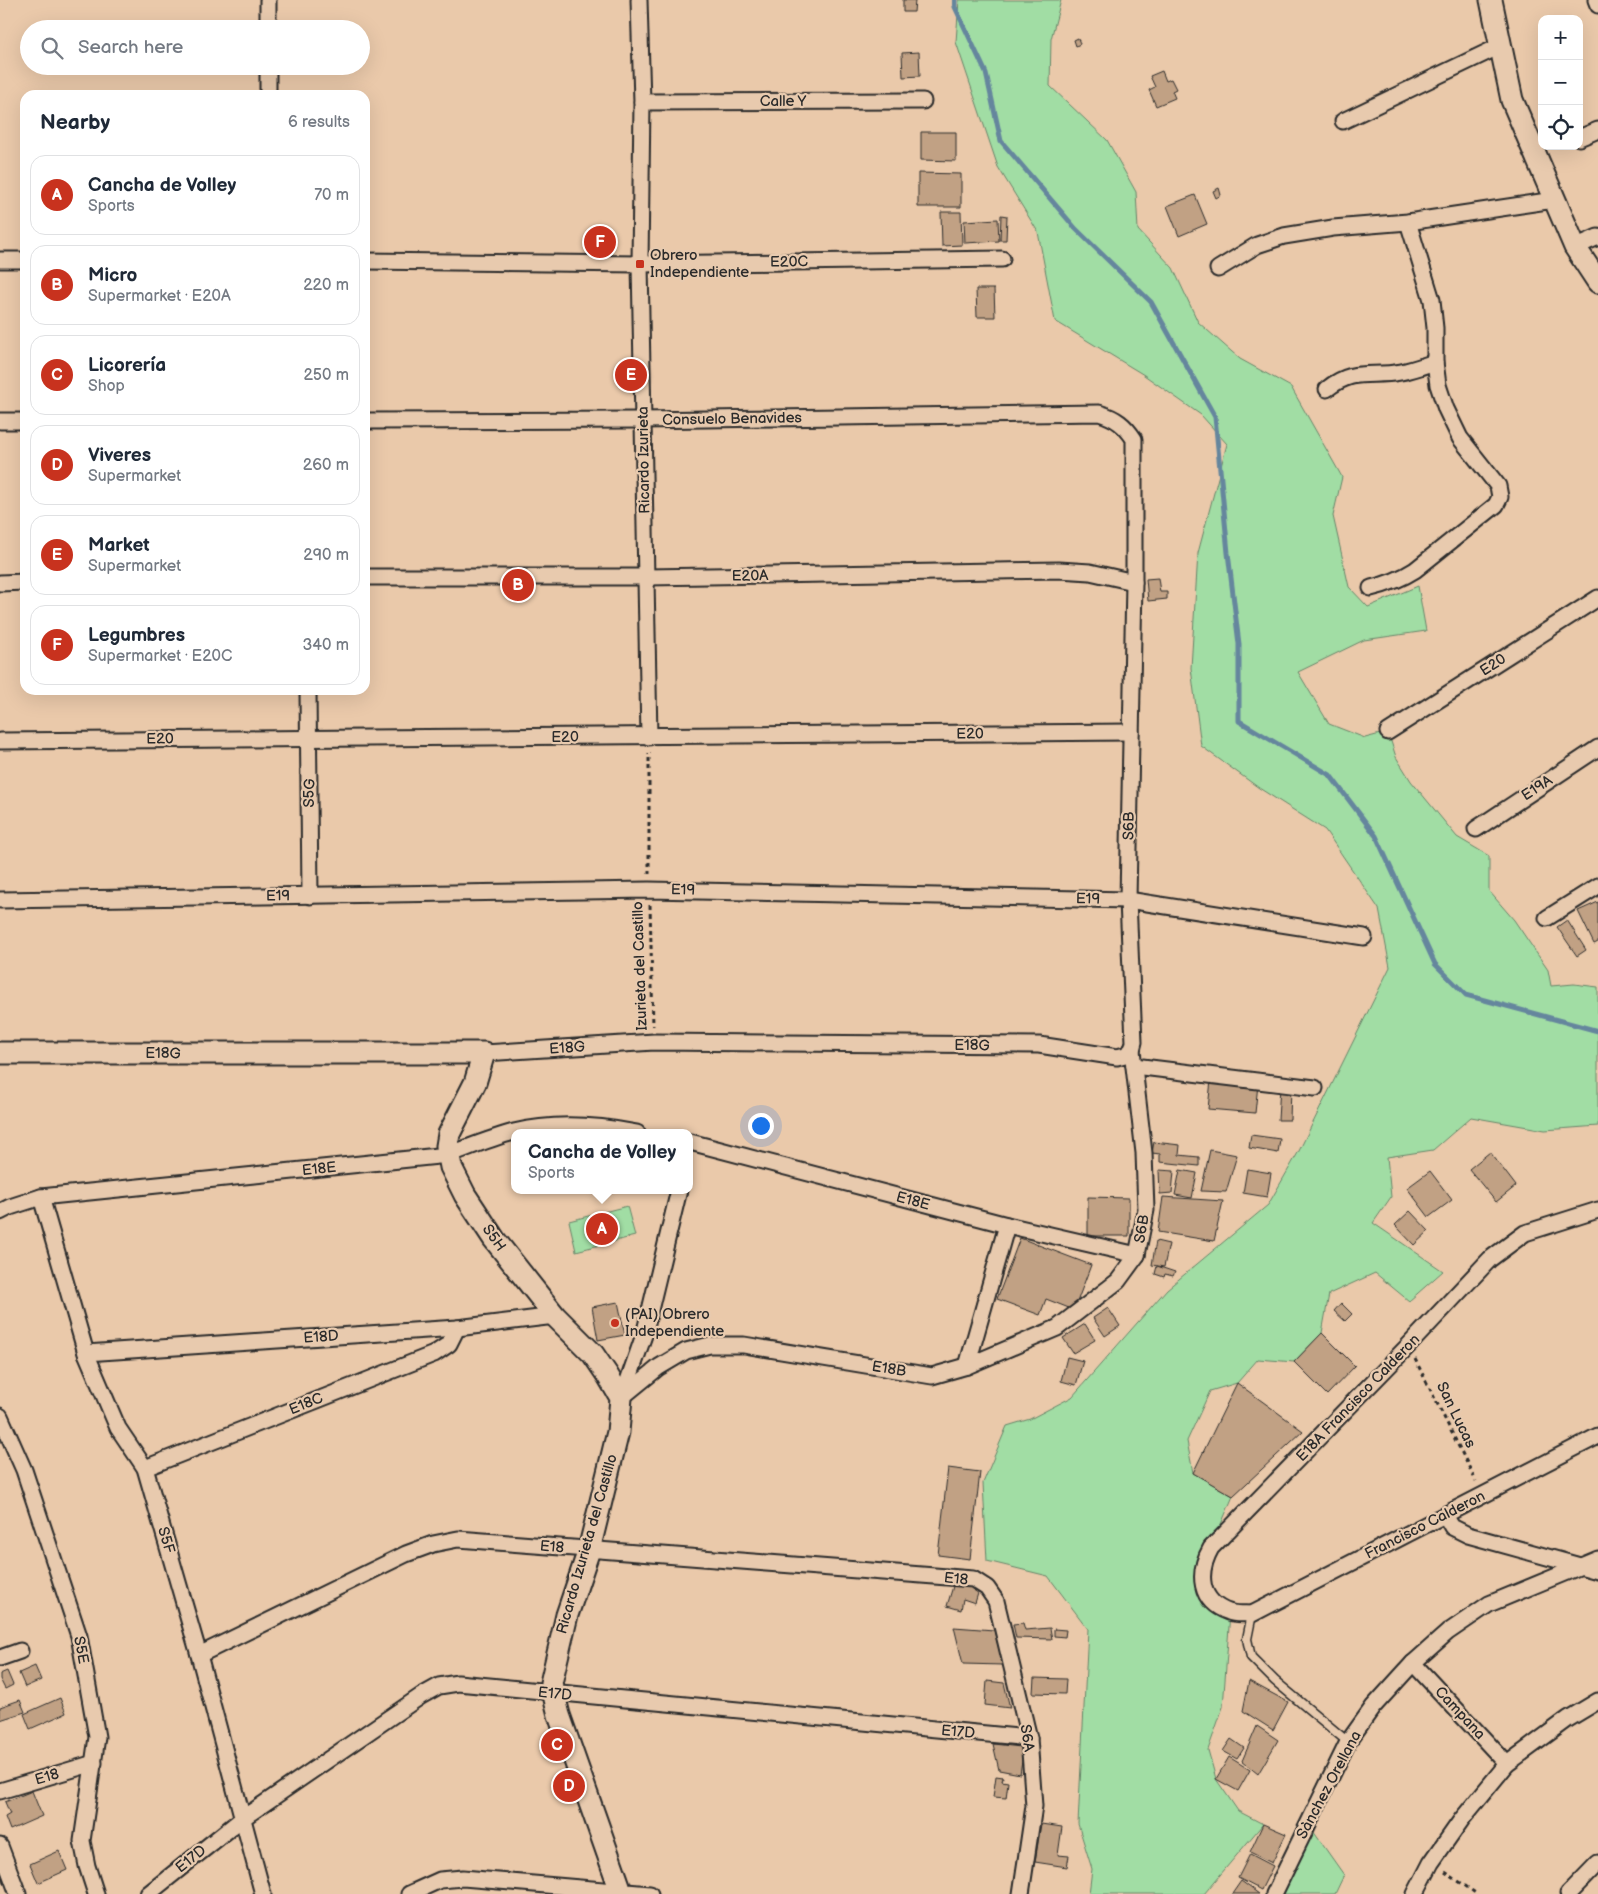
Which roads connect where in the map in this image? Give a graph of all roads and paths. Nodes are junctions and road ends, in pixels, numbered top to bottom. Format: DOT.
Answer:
graph roads {
  1 [pos="268,0"];
  2 [pos="639,0"];
  3 [pos="1491,0"];
  4 [pos="1596,0"];
  5 [pos="1598,6"];
  6 [pos="268,20"];
  7 [pos="1500,46"];
  8 [pos="268,75"];
  9 [pos="268,90"];
  10 [pos="923,101"];
  11 [pos="642,102"];
  12 [pos="1343,121"];
  13 [pos="1598,130"];
  14 [pos="1583,136"];
  15 [pos="1554,200"];
  16 [pos="1408,222"];
  17 [pos="1598,237"];
  18 [pos="1575,246"];
  19 [pos="1002,259"];
  20 [pos="0,260"];
  21 [pos="20,260"];
  22 [pos="370,261"];
  23 [pos="640,264"];
  24 [pos="1218,269"];
  25 [pos="1598,282"];
  26 [pos="1434,362"];
  27 [pos="1326,389"];
  28 [pos="1100,414"];
  29 [pos="642,420"];
  30 [pos="0,421"];
  31 [pos="20,421"];
  32 [pos="370,421"];
  33 [pos="647,577"];
  34 [pos="370,578"];
  35 [pos="20,582"];
  36 [pos="1134,582"];
  37 [pos="0,583"];
  38 [pos="1371,588"];
  39 [pos="1598,598"];
  40 [pos="308,695"];
  41 [pos="1131,732"];
  42 [pos="1388,732"];
  43 [pos="309,737"];
  44 [pos="649,737"];
  45 [pos="0,741"];
  46 [pos="1598,748"];
  47 [pos="1476,829"];
  48 [pos="1598,886"];
  49 [pos="649,890"];
  50 [pos="310,896"];
  51 [pos="0,900"];
  52 [pos="1128,900"];
  53 [pos="1547,918"];
  54 [pos="1364,938"];
  55 [pos="654,1042"];
  56 [pos="1132,1050"];
  57 [pos="0,1053"];
  58 [pos="484,1053"];
  59 [pos="1134,1066"];
  60 [pos="1315,1088"];
  61 [pos="536,1129"];
  62 [pos="616,1129"];
  63 [pos="511,1134"];
  64 [pos="693,1145"];
  65 [pos="448,1156"];
  66 [pos="679,1194"];
  67 [pos="41,1198"];
  68 [pos="1598,1210"];
  69 [pos="0,1212"];
  70 [pos="1007,1225"];
  71 [pos="1137,1256"];
  72 [pos="555,1316"];
  73 [pos="457,1328"];
  74 [pos="1409,1346"];
  75 [pos="86,1353"];
  76 [pos="967,1366"];
  77 [pos="622,1398"];
  78 [pos="0,1416"];
  79 [pos="1598,1436"];
  80 [pos="145,1468"];
  81 [pos="1483,1495"];
  82 [pos="1445,1515"];
  83 [pos="589,1550"];
  84 [pos="1598,1559"];
  85 [pos="1582,1566"];
  86 [pos="1598,1571"];
  87 [pos="987,1588"];
  88 [pos="1252,1614"];
  89 [pos="20,1651"];
  90 [pos="199,1654"];
  91 [pos="0,1658"];
  92 [pos="1413,1663"];
  93 [pos="552,1694"];
  94 [pos="1598,1701"];
  95 [pos="1028,1738"];
  96 [pos="1348,1742"];
  97 [pos="94,1763"];
  98 [pos="1507,1764"];
  99 [pos="0,1791"];
  100 [pos="243,1818"];
  101 [pos="0,1846"];
  102 [pos="1431,1863"];
  103 [pos="1598,1863"];
  104 [pos="621,1893"];
  105 [pos="18,1894"];
  106 [pos="96,1894"];
  107 [pos="148,1894"];
  108 [pos="263,1894"];
  109 [pos="409,1894"];
  110 [pos="650,1894"];
  111 [pos="1021,1894"];
  112 [pos="1274,1894"];
  113 [pos="1415,1894"];
  114 [pos="1477,1894"];
  115 [pos="1568,1894"];
  1 -- 6 [label="street"];
  2 -- 11 [label="street, Ricardo Izurieta"];
  3 -- 7 [label="street"];
  4 -- 5 [label="street"];
  7 -- 12 [label="street"];
  7 -- 15 [label="street"];
  8 -- 9 [label="street"];
  10 -- 11 [label="street, Calle Y"];
  11 -- 23 [label="street, Ricardo Izurieta"];
  13 -- 14 [label="street"];
  15 -- 16 [label="street"];
  15 -- 18 [label="street"];
  16 -- 24 [label="street"];
  16 -- 26 [label="street"];
  17 -- 18 [label="street"];
  18 -- 25 [label="street"];
  19 -- 23 [label="street, E20C"];
  20 -- 21 [label="street"];
  22 -- 23 [label="street, E20C"];
  23 -- 29 [label="street, Ricardo Izurieta"];
  26 -- 27 [label="street"];
  26 -- 38 [label="street"];
  28 -- 29 [label="street, Consuelo Benavides"];
  28 -- 36 [label="street, S6B"];
  29 -- 32 [label="street, Consuelo Benavides"];
  29 -- 33 [label="street, Ricardo Izurieta"];
  30 -- 31 [label="street"];
  33 -- 34 [label="street, E20A"];
  33 -- 36 [label="street, E20A"];
  33 -- 44 [label="street, Ricardo Izurieta"];
  35 -- 37 [label="street"];
  36 -- 41 [label="street, S6B"];
  39 -- 42 [label="street, E20"];
  40 -- 43 [label="street, S5G"];
  41 -- 44 [label="street, E20"];
  41 -- 52 [label="street, S6B"];
  43 -- 44 [label="street, E20"];
  43 -- 45 [label="street, E20"];
  43 -- 50 [label="street, S5G"];
  44 -- 49 [label="path"];
  46 -- 47 [label="street, E19A"];
  48 -- 53 [label="street"];
  49 -- 50 [label="street, E19"];
  49 -- 52 [label="street, E19"];
  49 -- 55 [label="path, Izurieta del Castillo"];
  50 -- 51 [label="street, E19"];
  52 -- 54 [label="street, E19"];
  52 -- 56 [label="street, S6B"];
  55 -- 56 [label="street, E18G"];
  55 -- 58 [label="street, E18G"];
  56 -- 59 [label="street, S6B"];
  57 -- 58 [label="street, E18G"];
  58 -- 65 [label="street, S5H"];
  59 -- 60 [label="street"];
  59 -- 71 [label="street, S6B"];
  61 -- 62 [label="street, E18E"];
  63 -- 65 [label="street, E18E"];
  64 -- 70 [label="street, E18E"];
  65 -- 67 [label="street, E18E"];
  65 -- 72 [label="street, S5H"];
  66 -- 77 [label="street, Ricardo Izurieta del Castillo"];
  67 -- 69 [label="street, E18E"];
  67 -- 75 [label="street, S5F"];
  68 -- 74 [label="street, E18A Francisco Calderon"];
  70 -- 71 [label="street, E18E"];
  70 -- 76 [label="street"];
  71 -- 76 [label="street, E18B"];
  72 -- 73 [label="street, E18D"];
  72 -- 77 [label="street, S5H"];
  73 -- 75 [label="street, E18D"];
  73 -- 80 [label="street, E18C"];
  74 -- 81 [label="path, San Lucas"];
  74 -- 88 [label="street, E18A Francisco Calderon"];
  75 -- 80 [label="street, S5F"];
  76 -- 77 [label="street, E18B"];
  77 -- 83 [label="street, Ricardo Izurieta del Castillo"];
  78 -- 97 [label="street, S5E"];
  79 -- 81 [label="street, Francisco Calderon"];
  80 -- 90 [label="street, S5F"];
  81 -- 82 [label="street, Francisco Calderon"];
  82 -- 85 [label="street"];
  82 -- 88 [label="street, Francisco Calderon"];
  83 -- 87 [label="street, E18"];
  83 -- 90 [label="street, E18"];
  83 -- 93 [label="street, Ricardo Izurieta del Castillo"];
  84 -- 85 [label="street, Sànchez Orellana"];
  85 -- 86 [label="street"];
  85 -- 92 [label="street, Sànchez Orellana"];
  87 -- 95 [label="street, S6A"];
  88 -- 96 [label="lane"];
  89 -- 91 [label="street"];
  90 -- 100 [label="street, S5F"];
  92 -- 96 [label="street, Sànchez Orellana"];
  92 -- 98 [label="street, Campana"];
  93 -- 95 [label="street, E17D"];
  93 -- 100 [label="street, E17D"];
  93 -- 104 [label="street, Ricardo Izurieta del Castillo"];
  94 -- 98 [label="street"];
  95 -- 111 [label="street, S6A"];
  96 -- 112 [label="street, Sànchez Orellana"];
  97 -- 99 [label="street, E18"];
  97 -- 106 [label="street, S5E"];
  98 -- 102 [label="street"];
  100 -- 107 [label="street, E17D"];
  100 -- 108 [label="street, S5F"];
  101 -- 105 [label="street"];
  102 -- 113 [label="street"];
  102 -- 114 [label="path"];
  103 -- 115 [label="street"];
  104 -- 109 [label="street"];
  104 -- 110 [label="street"];
}
